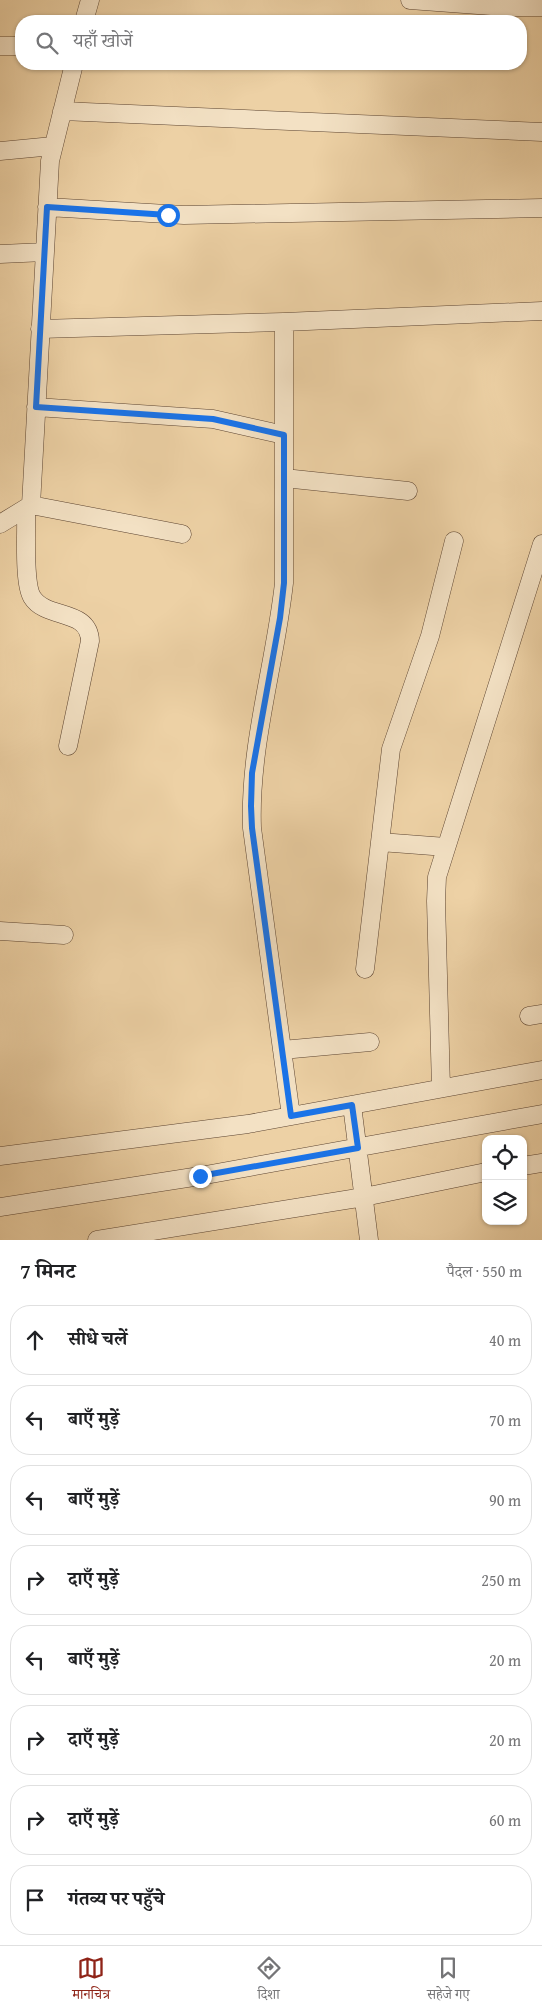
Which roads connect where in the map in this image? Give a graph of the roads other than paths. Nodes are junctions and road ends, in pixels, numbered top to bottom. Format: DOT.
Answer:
graph roads {
  1 [pos="90,0"];
  2 [pos="410,0"];
  3 [pos="505,3"];
  4 [pos="542,7"];
  5 [pos="86,15"];
  6 [pos="0,46"];
  7 [pos="15,46"];
  8 [pos="72,70"];
  9 [pos="62,110"];
  10 [pos="542,132"];
  11 [pos="53,146"];
  12 [pos="0,151"];
  13 [pos="47,207"];
  14 [pos="542,208"];
  15 [pos="45,252"];
  16 [pos="0,254"];
  17 [pos="542,311"];
  18 [pos="284,322"];
  19 [pos="40,329"];
  20 [pos="36,407"];
  21 [pos="284,435"];
  22 [pos="284,478"];
  23 [pos="408,491"];
  24 [pos="28,507"];
  25 [pos="0,524"];
  26 [pos="182,534"];
  27 [pos="454,541"];
  28 [pos="542,544"];
  29 [pos="68,746"];
  30 [pos="380,842"];
  31 [pos="446,847"];
  32 [pos="0,931"];
  33 [pos="64,935"];
  34 [pos="365,969"];
  35 [pos="370,1042"];
  36 [pos="282,1050"];
  37 [pos="542,1070"];
  38 [pos="441,1088"];
  39 [pos="352,1105"];
  40 [pos="542,1114"];
  41 [pos="291,1116"];
  42 [pos="358,1148"];
  43 [pos="0,1156"];
  44 [pos="542,1163"];
  45 [pos="527,1165"];
  46 [pos="482,1173"];
  47 [pos="364,1197"];
  48 [pos="0,1207"];
  49 [pos="97,1240"];
  50 [pos="369,1240"];
  1 -- 5 [label="street"];
  2 -- 3 [label="street"];
  3 -- 4 [label="street"];
  6 -- 7 [label="street"];
  8 -- 9 [label="street"];
  9 -- 10 [label="street"];
  9 -- 11 [label="street"];
  11 -- 12 [label="street"];
  11 -- 13 [label="street"];
  13 -- 14 [label="street"];
  13 -- 15 [label="street"];
  15 -- 16 [label="street"];
  15 -- 19 [label="street"];
  17 -- 18 [label="street"];
  18 -- 19 [label="street"];
  18 -- 21 [label="street"];
  19 -- 20 [label="street"];
  20 -- 21 [label="street"];
  20 -- 24 [label="street"];
  21 -- 22 [label="street"];
  22 -- 23 [label="street"];
  22 -- 36 [label="street"];
  24 -- 25 [label="street"];
  24 -- 26 [label="street"];
  24 -- 29 [label="street"];
  27 -- 30 [label="street"];
  28 -- 31 [label="street"];
  30 -- 31 [label="street"];
  30 -- 34 [label="street"];
  31 -- 38 [label="street"];
  32 -- 33 [label="street"];
  35 -- 36 [label="street"];
  36 -- 41 [label="street"];
  37 -- 38 [label="street"];
  38 -- 39 [label="street"];
  39 -- 41 [label="street"];
  39 -- 42 [label="street"];
  40 -- 42 [label="street"];
  41 -- 43 [label="street"];
  42 -- 47 [label="street"];
  42 -- 48 [label="street"];
  44 -- 45 [label="street"];
  46 -- 47 [label="street"];
  47 -- 49 [label="street"];
  47 -- 50 [label="street"];
}
